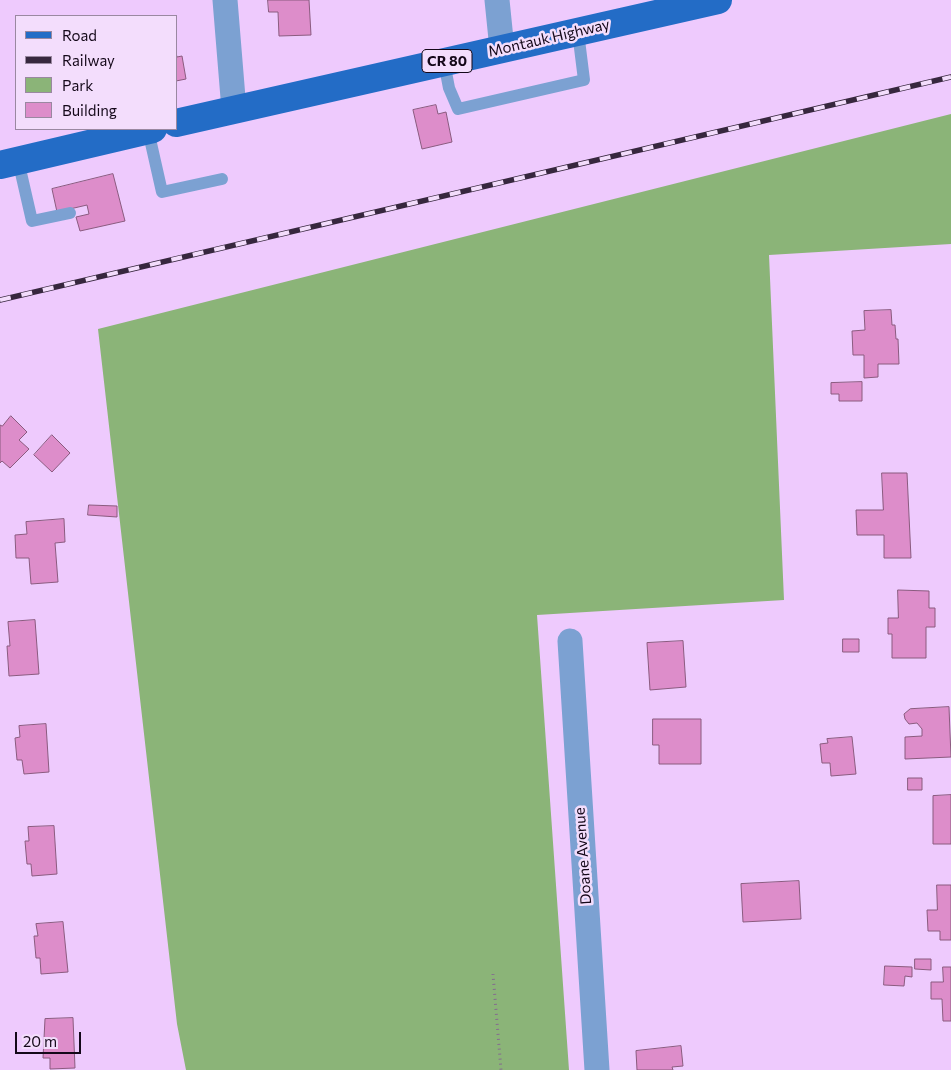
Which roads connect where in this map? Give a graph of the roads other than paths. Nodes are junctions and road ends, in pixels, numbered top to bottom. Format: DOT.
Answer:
graph roads {
  1 [pos="225,0"];
  2 [pos="497,0"];
  3 [pos="718,0"];
  4 [pos="578,32"];
  5 [pos="502,49"];
  6 [pos="444,62"];
  7 [pos="234,110"];
  8 [pos="178,123"];
  9 [pos="147,130"];
  10 [pos="151,130"];
  11 [pos="9,162"];
  12 [pos="222,180"];
  13 [pos="70,213"];
  14 [pos="570,641"];
  15 [pos="597,1070"];
  1 -- 7 [label="street"];
  2 -- 5 [label="street"];
  3 -- 4 [label="main road, Montauk Highway / CR 80"];
  4 -- 5 [label="main road, Montauk Highway / CR 80"];
  4 -- 6 [label="lane"];
  5 -- 6 [label="main road, Montauk Highway / CR 80"];
  6 -- 7 [label="main road, Montauk Highway / CR 80"];
  7 -- 8 [label="main road, Montauk Highway / CR 80"];
  9 -- 11 [label="main road"];
  10 -- 12 [label="lane"];
  11 -- 13 [label="lane"];
  14 -- 15 [label="street, Doane Avenue"];
}
